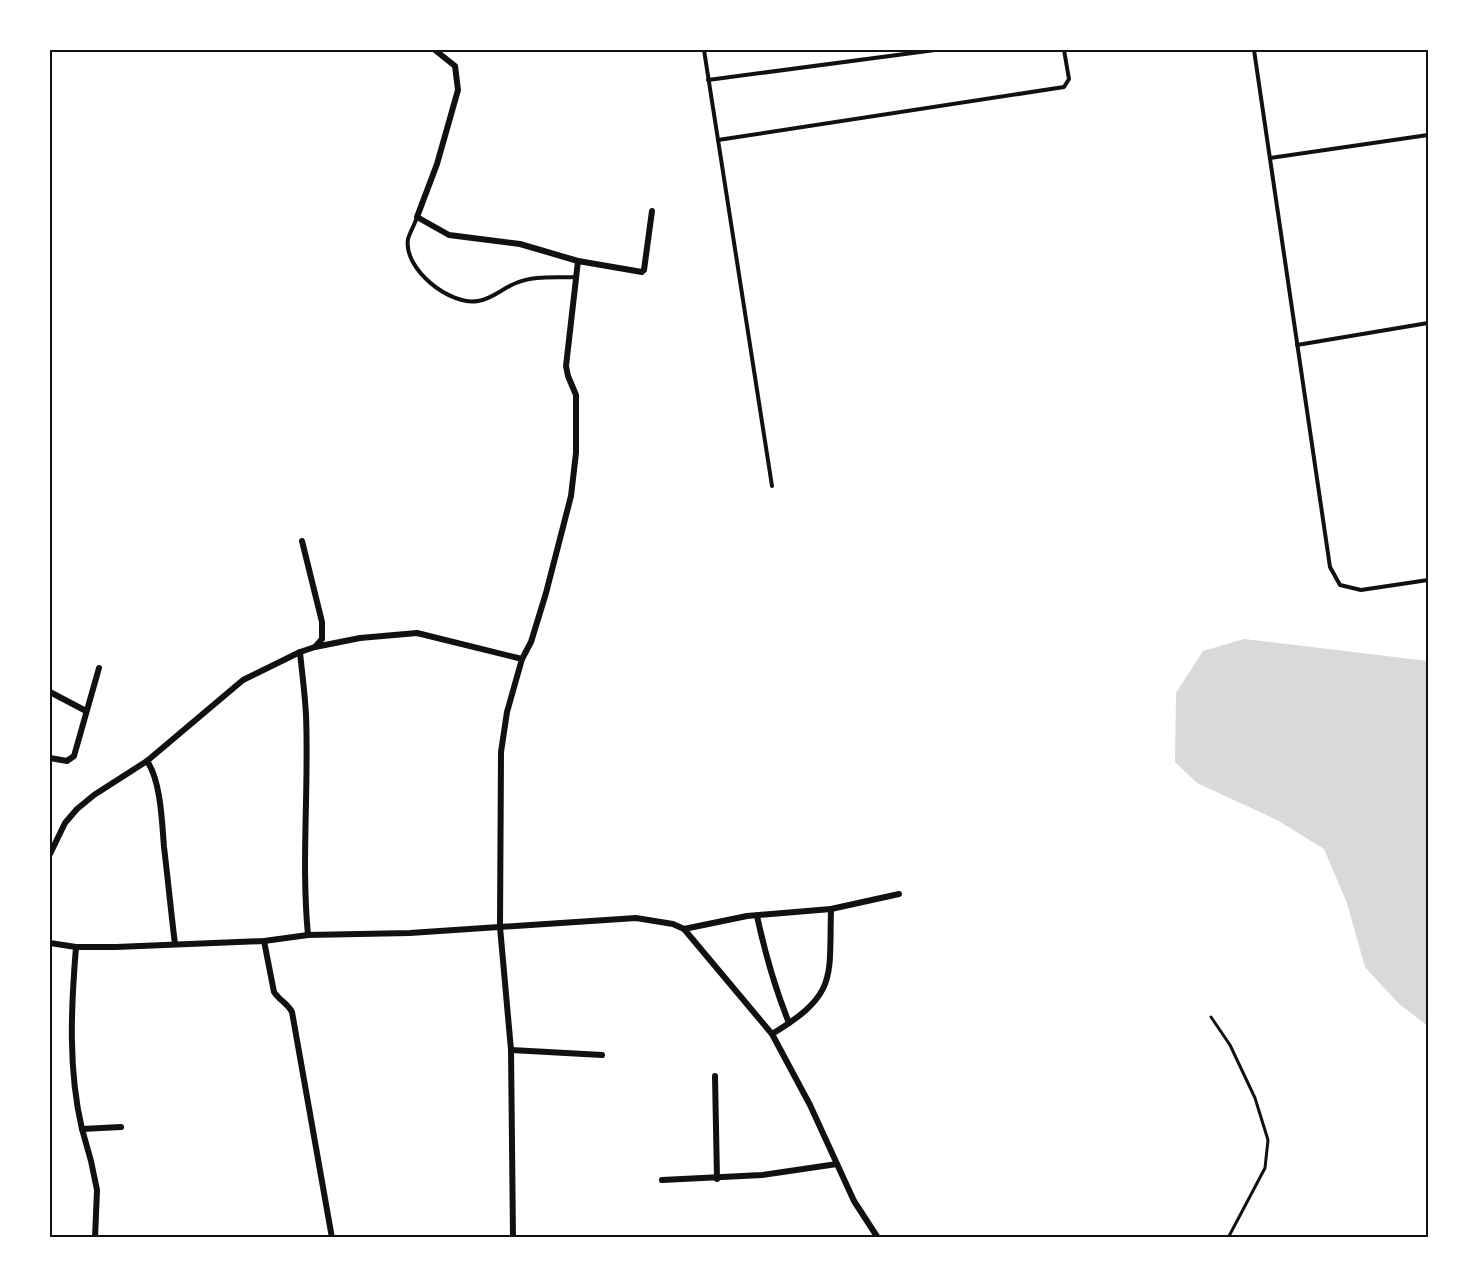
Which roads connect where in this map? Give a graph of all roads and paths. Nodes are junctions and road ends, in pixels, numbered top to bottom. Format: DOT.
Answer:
graph roads {
  1 [pos="435,50"];
  2 [pos="704,50"];
  3 [pos="936,50"];
  4 [pos="1064,50"];
  5 [pos="1254,50"];
  6 [pos="708,80"];
  7 [pos="1428,135"];
  8 [pos="718,140"];
  9 [pos="1270,158"];
  10 [pos="652,211"];
  11 [pos="417,218"];
  12 [pos="578,261"];
  13 [pos="576,277"];
  14 [pos="1428,323"];
  15 [pos="1297,345"];
  16 [pos="772,486"];
  17 [pos="302,541"];
  18 [pos="1428,580"];
  19 [pos="315,647"];
  20 [pos="300,652"];
  21 [pos="522,660"];
  22 [pos="99,668"];
  23 [pos="50,692"];
  24 [pos="86,711"];
  25 [pos="50,758"];
  26 [pos="147,761"];
  27 [pos="50,854"];
  28 [pos="899,894"];
  29 [pos="831,909"];
  30 [pos="757,916"];
  31 [pos="500,927"];
  32 [pos="684,929"];
  33 [pos="308,935"];
  34 [pos="264,941"];
  35 [pos="50,943"];
  36 [pos="175,944"];
  37 [pos="76,947"];
  38 [pos="1211,1017"];
  39 [pos="789,1023"];
  40 [pos="772,1034"];
  41 [pos="511,1050"];
  42 [pos="602,1055"];
  43 [pos="715,1076"];
  44 [pos="121,1127"];
  45 [pos="81,1129"];
  46 [pos="837,1164"];
  47 [pos="717,1179"];
  48 [pos="662,1180"];
  49 [pos="95,1238"];
  50 [pos="332,1238"];
  51 [pos="513,1238"];
  52 [pos="878,1238"];
  53 [pos="1228,1238"];
  1 -- 11 [label="street"];
  2 -- 6 [label="lane"];
  3 -- 6 [label="lane"];
  4 -- 8 [label="lane"];
  5 -- 9 [label="lane"];
  6 -- 8 [label="lane"];
  7 -- 9 [label="lane"];
  8 -- 16 [label="lane"];
  9 -- 15 [label="lane"];
  10 -- 12 [label="street"];
  11 -- 12 [label="street"];
  11 -- 13 [label="lane"];
  12 -- 13 [label="street"];
  13 -- 21 [label="street"];
  14 -- 15 [label="lane"];
  15 -- 18 [label="lane"];
  17 -- 19 [label="street"];
  19 -- 20 [label="street"];
  19 -- 21 [label="street"];
  20 -- 26 [label="street"];
  20 -- 33 [label="street"];
  21 -- 31 [label="street"];
  22 -- 24 [label="street"];
  23 -- 24 [label="street"];
  24 -- 25 [label="street"];
  26 -- 27 [label="street"];
  26 -- 36 [label="street"];
  28 -- 29 [label="street"];
  29 -- 30 [label="street"];
  29 -- 39 [label="street"];
  30 -- 32 [label="street"];
  30 -- 39 [label="street"];
  31 -- 32 [label="street"];
  31 -- 33 [label="street"];
  31 -- 41 [label="street"];
  32 -- 40 [label="street"];
  33 -- 34 [label="street"];
  34 -- 36 [label="street"];
  34 -- 50 [label="street"];
  35 -- 37 [label="street"];
  36 -- 37 [label="street"];
  37 -- 45 [label="street"];
  38 -- 53 [label="path"];
  39 -- 40 [label="street"];
  40 -- 46 [label="street"];
  41 -- 42 [label="street"];
  41 -- 51 [label="street"];
  43 -- 47 [label="street"];
  44 -- 45 [label="street"];
  45 -- 49 [label="street"];
  46 -- 47 [label="street"];
  46 -- 52 [label="street"];
  47 -- 48 [label="street"];
}
